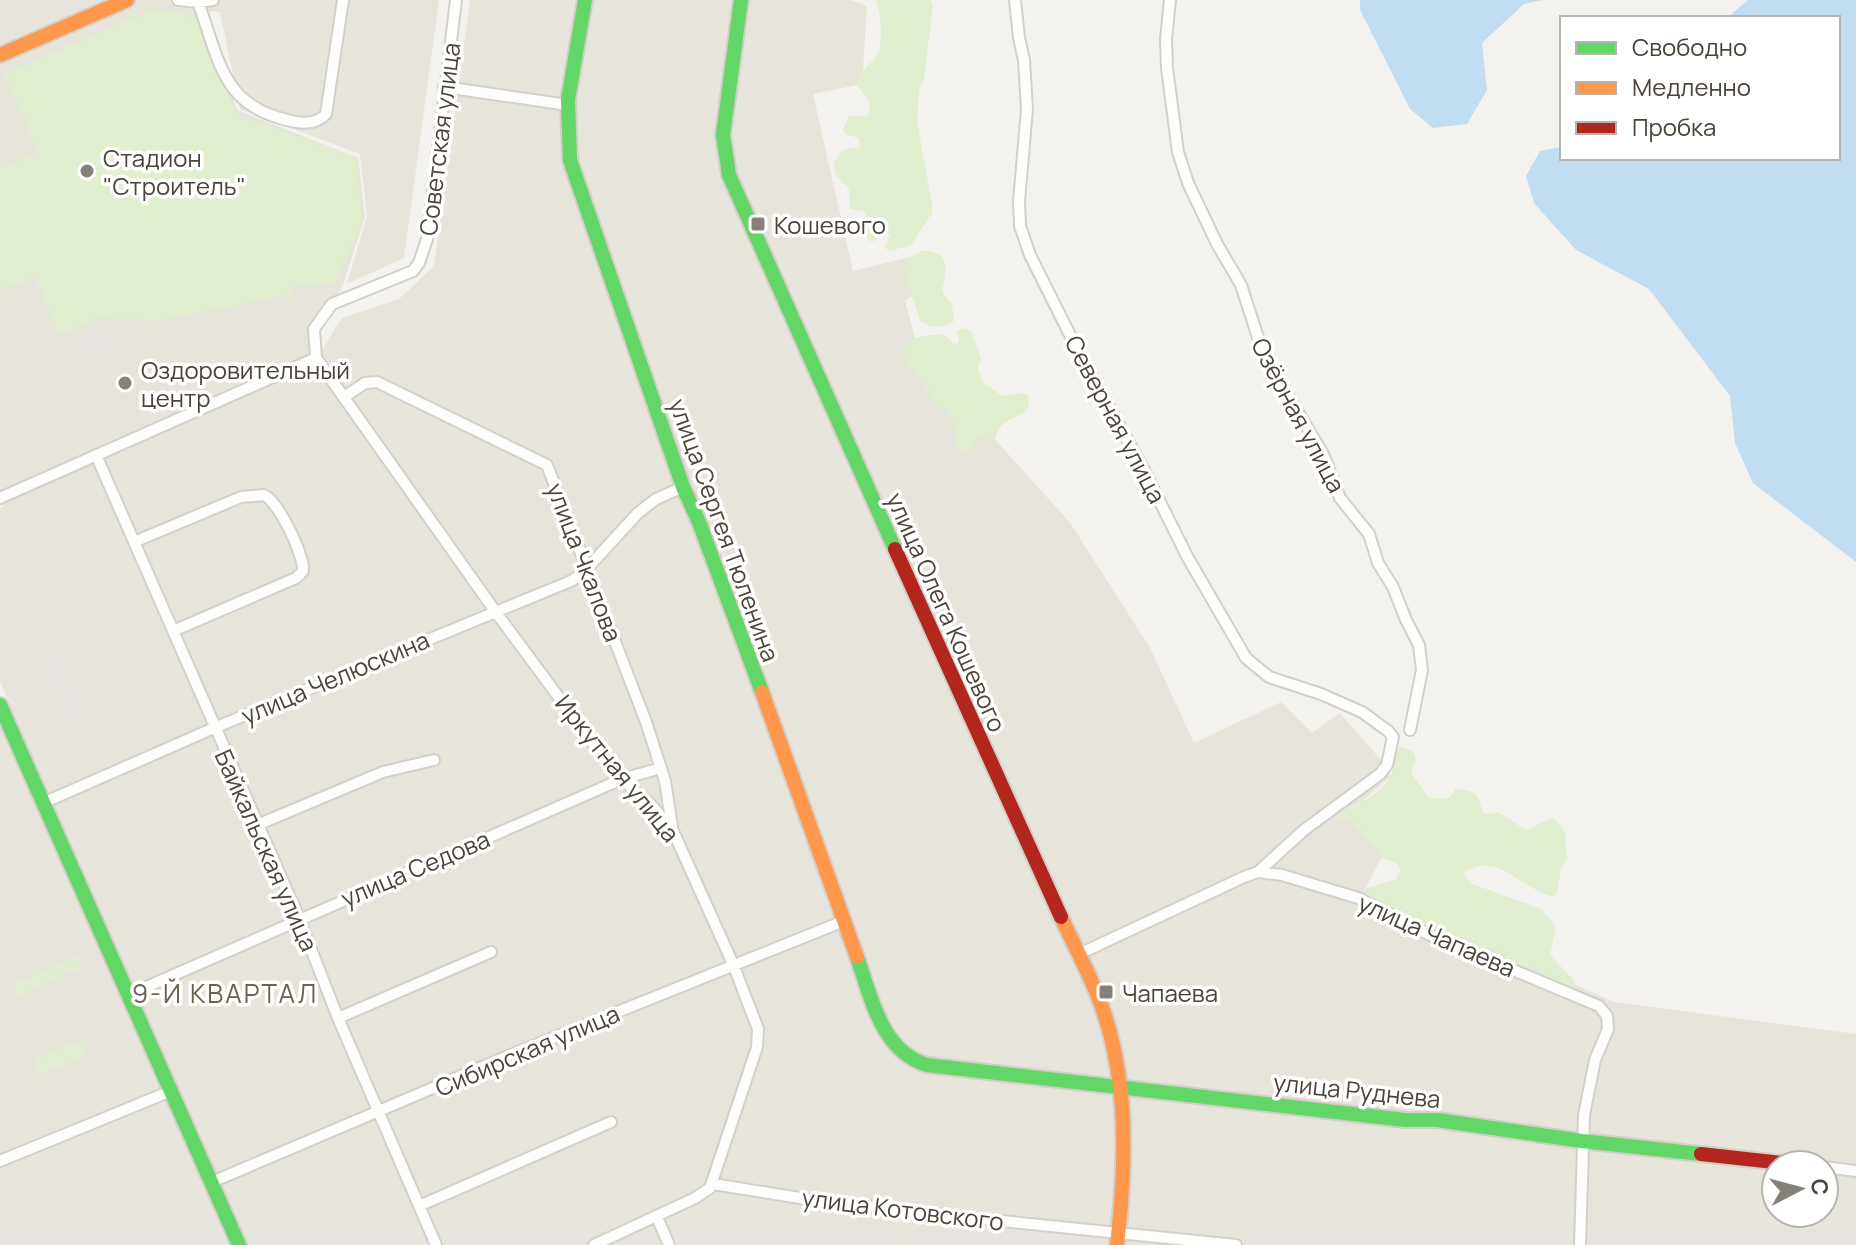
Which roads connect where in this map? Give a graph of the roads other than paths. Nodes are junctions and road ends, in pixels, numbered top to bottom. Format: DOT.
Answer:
graph roads {
  1 [pos="127,0"];
  2 [pos="178,0"];
  3 [pos="213,0"];
  4 [pos="343,0"];
  5 [pos="456,0"];
  6 [pos="585,0"];
  7 [pos="741,0"];
  8 [pos="1015,0"];
  9 [pos="1170,0"];
  10 [pos="198,2"];
  11 [pos="0,55"];
  12 [pos="444,87"];
  13 [pos="568,105"];
  14 [pos="316,358"];
  15 [pos="344,397"];
  16 [pos="96,455"];
  17 [pos="683,487"];
  18 [pos="0,498"];
  19 [pos="134,542"];
  20 [pos="587,566"];
  21 [pos="495,611"];
  22 [pos="173,631"];
  23 [pos="2,714"];
  24 [pos="214,728"];
  25 [pos="1410,730"];
  26 [pos="434,760"];
  27 [pos="661,768"];
  28 [pos="622,779"];
  29 [pos="43,803"];
  30 [pos="257,825"];
  31 [pos="673,831"];
  32 [pos="1258,872"];
  33 [pos="299,918"];
  34 [pos="844,921"];
  35 [pos="491,952"];
  36 [pos="1079,954"];
  37 [pos="733,964"];
  38 [pos="128,995"];
  39 [pos="338,1018"];
  40 [pos="910,1058"];
  41 [pos="1122,1087"];
  42 [pos="171,1091"];
  43 [pos="379,1112"];
  44 [pos="611,1122"];
  45 [pos="1582,1141"];
  46 [pos="0,1161"];
  47 [pos="1760,1161"];
  48 [pos="212,1182"];
  49 [pos="713,1184"];
  50 [pos="419,1206"];
  51 [pos="657,1217"];
  52 [pos="1118,1238"];
  53 [pos="239,1245"];
  54 [pos="436,1245"];
  55 [pos="594,1245"];
  56 [pos="669,1245"];
  57 [pos="1236,1245"];
  58 [pos="1580,1245"];
  1 -- 11 [label="street"];
  2 -- 10 [label="street"];
  3 -- 10 [label="street"];
  4 -- 10 [label="street"];
  5 -- 12 [label="street, Советская улица"];
  6 -- 13 [label="street, улица Сергея Тюленина"];
  7 -- 36 [label="street, улица Олега Кошевого"];
  8 -- 32 [label="street, Северная улица"];
  9 -- 25 [label="street, Озёрная улица"];
  12 -- 13 [label="street"];
  12 -- 14 [label="street, Советская улица"];
  13 -- 17 [label="street, улица Сергея Тюленина"];
  14 -- 15 [label="street, Иркутная улица"];
  14 -- 16 [label="street"];
  15 -- 20 [label="street, улица Чкалова"];
  15 -- 21 [label="street, Иркутная улица"];
  16 -- 18 [label="street"];
  16 -- 19 [label="street, Байкальская улица"];
  17 -- 20 [label="street, улица Челюскина"];
  17 -- 34 [label="street, улица Сергея Тюленина"];
  19 -- 22 [label="street, Байкальская улица"];
  19 -- 22 [label="street"];
  20 -- 21 [label="street, улица Челюскина"];
  20 -- 27 [label="street, улица Чкалова"];
  21 -- 24 [label="street, улица Челюскина"];
  21 -- 28 [label="street, Иркутная улица"];
  22 -- 24 [label="street, Байкальская улица"];
  23 -- 29 [label="street"];
  24 -- 29 [label="street, улица Челюскина"];
  24 -- 30 [label="street, Байкальская улица"];
  26 -- 30 [label="street"];
  27 -- 28 [label="street, улица Седова"];
  27 -- 31 [label="street, улица Чкалова"];
  28 -- 31 [label="street, Иркутная улица"];
  28 -- 33 [label="street, улица Седова"];
  29 -- 38 [label="street"];
  30 -- 33 [label="street, Байкальская улица"];
  31 -- 37 [label="street, Иркутная улица"];
  32 -- 36 [label="street"];
  32 -- 45 [label="street, улица Чапаева"];
  33 -- 38 [label="street, улица Седова"];
  33 -- 39 [label="street, Байкальская улица"];
  34 -- 37 [label="street, Сибирская улица"];
  34 -- 40 [label="street, улица Сергея Тюленина"];
  35 -- 39 [label="street"];
  36 -- 41 [label="street, улица Олега Кошевого"];
  37 -- 43 [label="street, Сибирская улица"];
  37 -- 49 [label="street, Иркутная улица"];
  38 -- 42 [label="street"];
  39 -- 43 [label="street, Байкальская улица"];
  40 -- 41 [label="street, улица Руднева"];
  41 -- 45 [label="street, улица Руднева"];
  41 -- 52 [label="street, улица Олега Кошевого"];
  42 -- 46 [label="street"];
  42 -- 48 [label="street"];
  43 -- 48 [label="street, Сибирская улица"];
  43 -- 50 [label="street, Байкальская улица"];
  44 -- 50 [label="street"];
  45 -- 47 [label="street, улица Руднева"];
  45 -- 58 [label="street"];
  48 -- 53 [label="street"];
  49 -- 51 [label="street"];
  49 -- 52 [label="street, улица Котовского"];
  50 -- 54 [label="street, Байкальская улица"];
  51 -- 55 [label="street"];
  51 -- 56 [label="street"];
  52 -- 57 [label="street, улица Котовского"];
}
